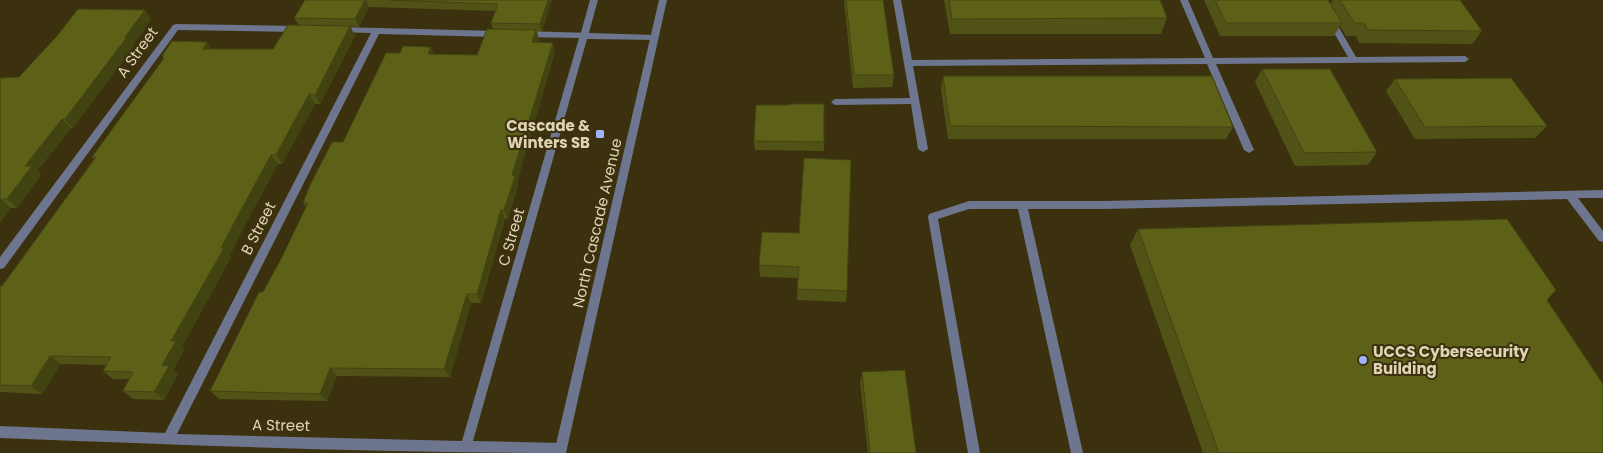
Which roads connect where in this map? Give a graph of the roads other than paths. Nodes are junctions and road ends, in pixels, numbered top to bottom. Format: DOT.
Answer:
graph roads {
  1 [pos="594,0"];
  2 [pos="663,0"];
  3 [pos="897,0"];
  4 [pos="1184,0"];
  5 [pos="1319,0"];
  6 [pos="306,30"];
  7 [pos="326,30"];
  8 [pos="376,31"];
  9 [pos="505,34"];
  10 [pos="514,34"];
  11 [pos="584,36"];
  12 [pos="655,38"];
  13 [pos="1465,59"];
  14 [pos="1354,60"];
  15 [pos="1210,61"];
  16 [pos="908,63"];
  17 [pos="915,101"];
  18 [pos="836,102"];
  19 [pos="923,150"];
  20 [pos="1249,150"];
  21 [pos="1570,194"];
  22 [pos="1603,194"];
  23 [pos="1022,205"];
  24 [pos="1603,238"];
  25 [pos="0,265"];
  26 [pos="0,432"];
  27 [pos="168,439"];
  28 [pos="466,446"];
  29 [pos="560,451"];
  30 [pos="974,453"];
  31 [pos="1077,453"];
  1 -- 11 [label="street, C Street"];
  2 -- 12 [label="street, North Cascade Avenue"];
  3 -- 16 [label="street"];
  4 -- 15 [label="street"];
  5 -- 14 [label="street"];
  6 -- 25 [label="street, A Street"];
  7 -- 8 [label="street"];
  8 -- 9 [label="street"];
  8 -- 27 [label="street, B Street"];
  10 -- 11 [label="street"];
  11 -- 12 [label="street"];
  11 -- 28 [label="street, C Street"];
  12 -- 29 [label="street, North Cascade Avenue"];
  13 -- 14 [label="street"];
  14 -- 15 [label="street"];
  15 -- 16 [label="street"];
  15 -- 20 [label="street"];
  16 -- 17 [label="street"];
  17 -- 18 [label="street"];
  17 -- 19 [label="street"];
  21 -- 22 [label="street"];
  21 -- 23 [label="street"];
  21 -- 24 [label="street"];
  23 -- 30 [label="street"];
  23 -- 31 [label="street"];
  26 -- 27 [label="street, A Street"];
  27 -- 28 [label="street, A Street"];
  28 -- 29 [label="street, A Street"];
}
